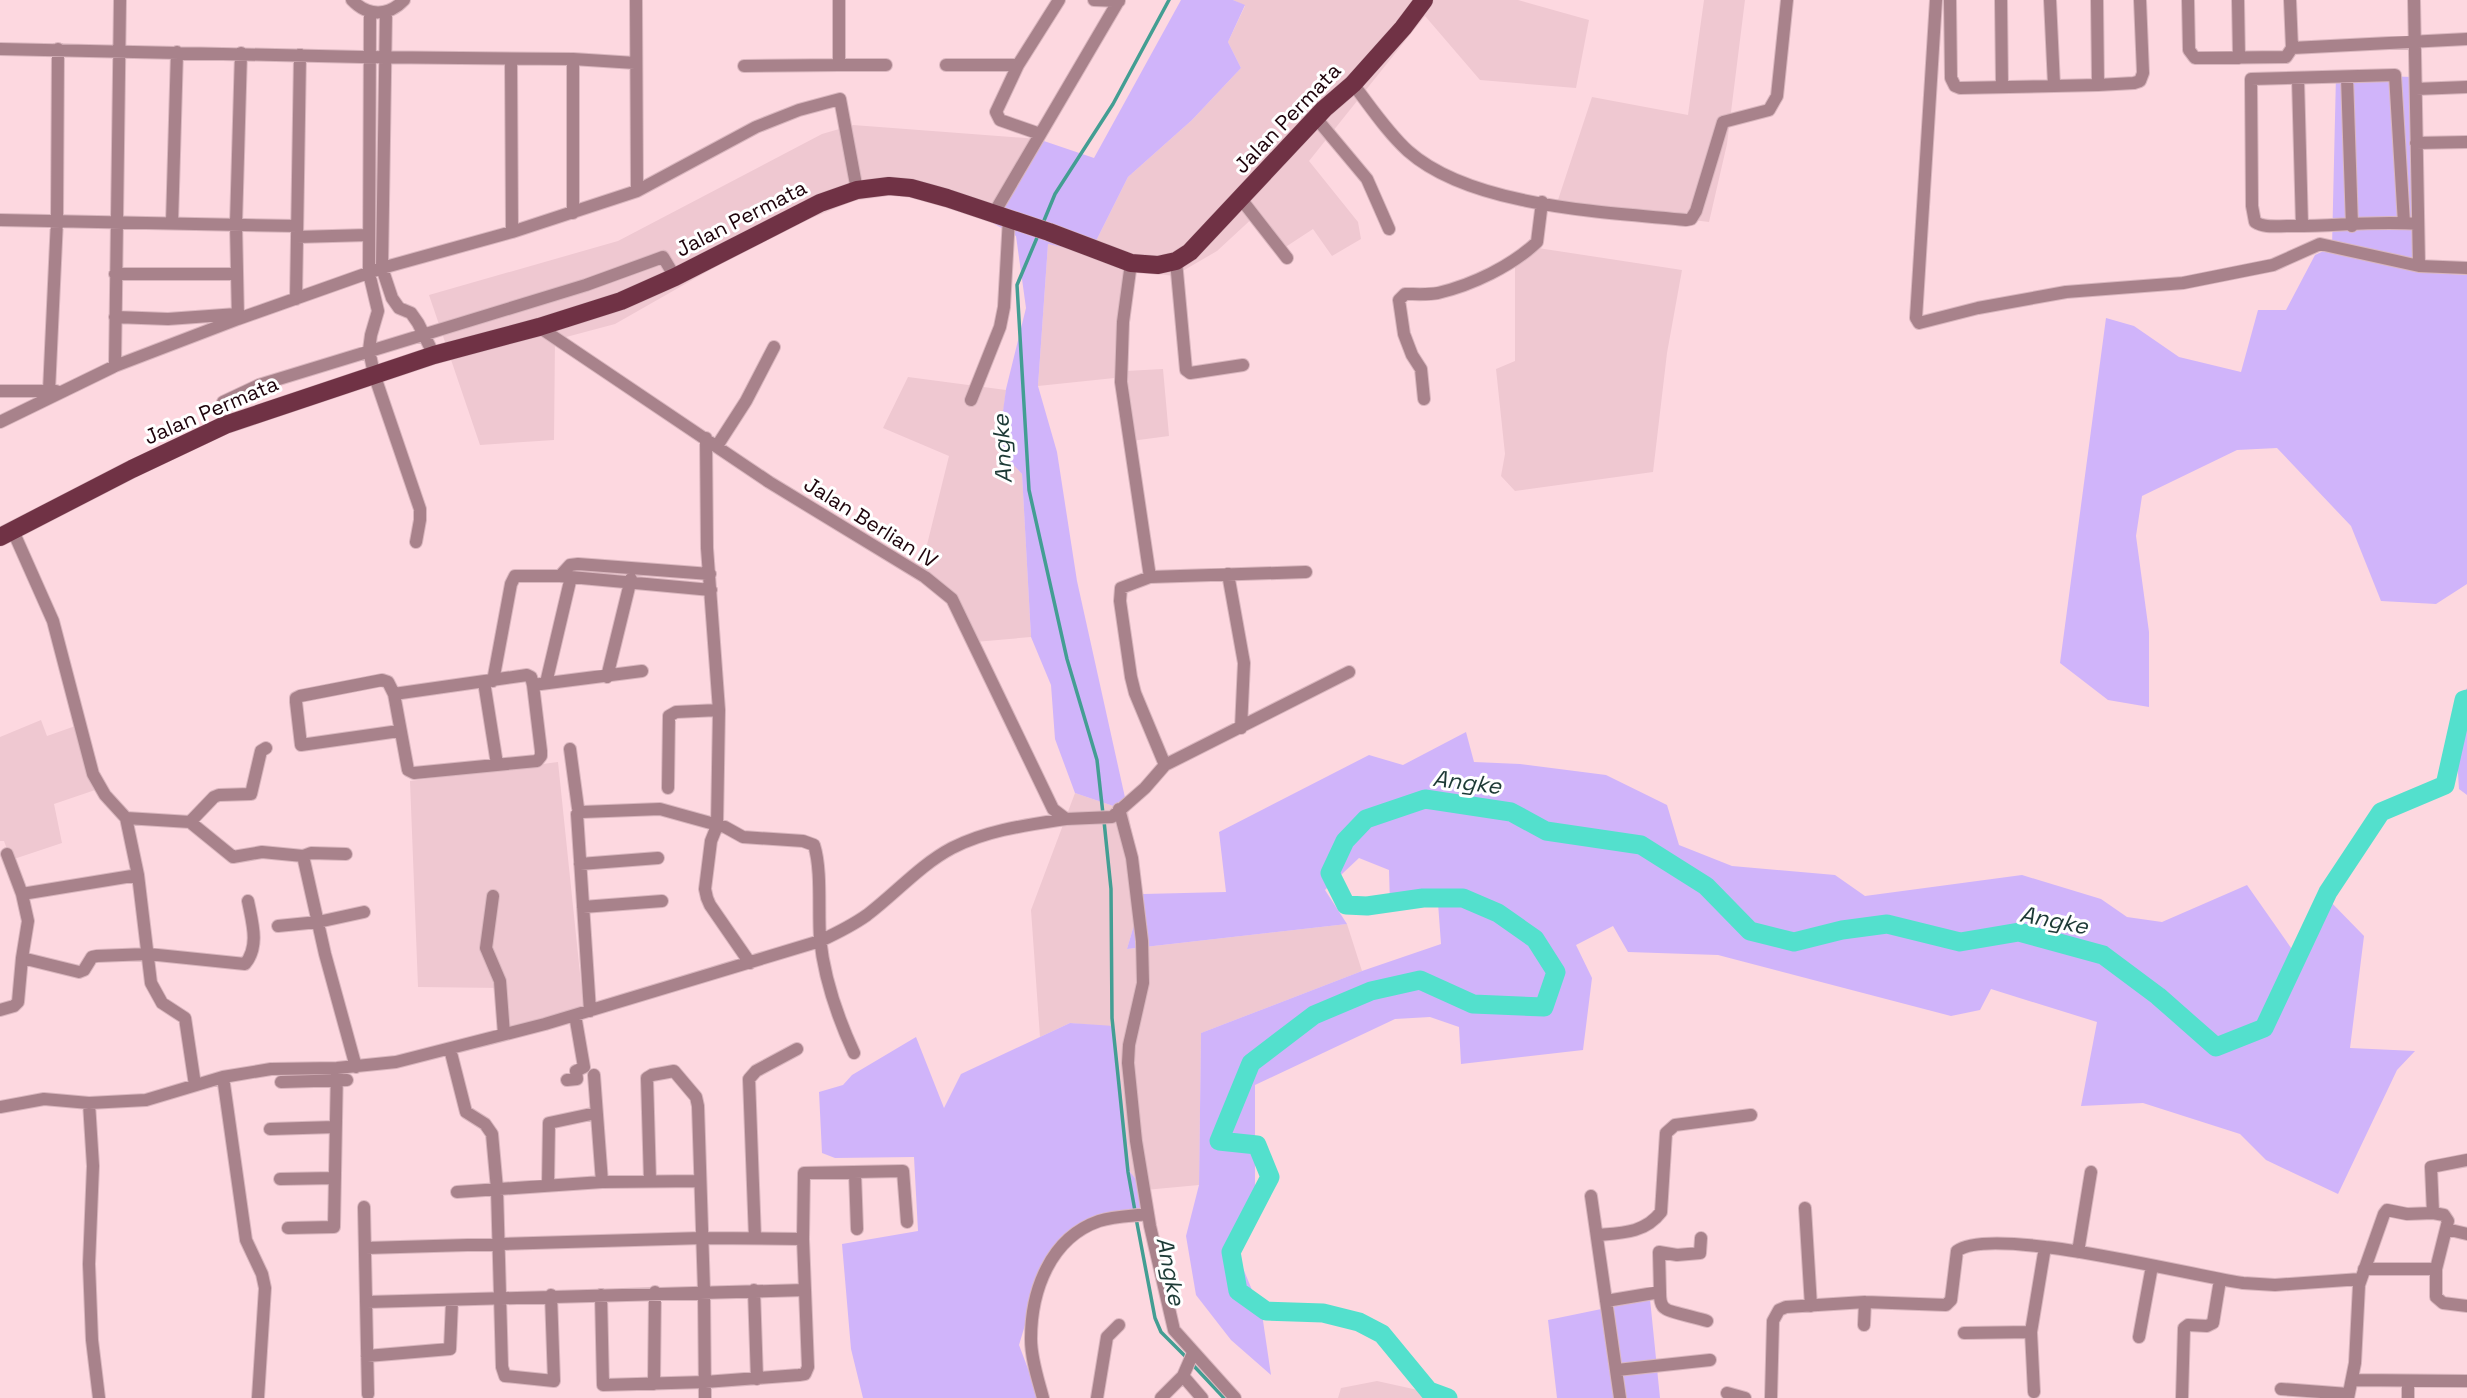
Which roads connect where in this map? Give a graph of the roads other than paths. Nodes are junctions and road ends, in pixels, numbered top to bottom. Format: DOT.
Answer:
graph roads {
  1 [pos="120,0"];
  2 [pos="352,0"];
  3 [pos="404,0"];
  4 [pos="636,0"];
  5 [pos="839,0"];
  6 [pos="1059,0"];
  7 [pos="1094,0"];
  8 [pos="1424,0"];
  9 [pos="1787,0"];
  10 [pos="1936,0"];
  11 [pos="1950,0"];
  12 [pos="2001,0"];
  13 [pos="2050,0"];
  14 [pos="2096,0"];
  15 [pos="2140,0"];
  16 [pos="2188,0"];
  17 [pos="2238,0"];
  18 [pos="2290,0"];
  19 [pos="2414,0"];
  20 [pos="1119,1"];
  21 [pos="370,12"];
  22 [pos="386,12"];
  23 [pos="2467,39"];
  24 [pos="2416,42"];
  25 [pos="2292,48"];
  26 [pos="0,49"];
  27 [pos="58,50"];
  28 [pos="120,51"];
  29 [pos="177,52"];
  30 [pos="241,53"];
  31 [pos="300,55"];
  32 [pos="370,56"];
  33 [pos="384,56"];
  34 [pos="2239,58"];
  35 [pos="511,59"];
  36 [pos="573,59"];
  37 [pos="635,64"];
  38 [pos="839,65"];
  39 [pos="886,65"];
  40 [pos="946,65"];
  41 [pos="1018,65"];
  42 [pos="744,66"];
  43 [pos="2347,77"];
  44 [pos="2298,79"];
  45 [pos="1353,84"];
  46 [pos="2054,85"];
  47 [pos="2098,85"];
  48 [pos="2001,87"];
  49 [pos="2467,87"];
  50 [pos="2416,89"];
  51 [pos="1316,118"];
  52 [pos="1040,134"];
  53 [pos="2467,142"];
  54 [pos="2416,143"];
  55 [pos="857,190"];
  56 [pos="637,191"];
  57 [pos="1241,199"];
  58 [pos="1542,202"];
  59 [pos="573,213"];
  60 [pos="1008,218"];
  61 [pos="0,220"];
  62 [pos="57,220"];
  63 [pos="116,221"];
  64 [pos="172,223"];
  65 [pos="2404,223"];
  66 [pos="236,224"];
  67 [pos="2418,224"];
  68 [pos="2302,226"];
  69 [pos="2352,226"];
  70 [pos="1389,229"];
  71 [pos="297,232"];
  72 [pos="512,232"];
  73 [pos="368,235"];
  74 [pos="1287,258"];
  75 [pos="1176,261"];
  76 [pos="1131,263"];
  77 [pos="2419,266"];
  78 [pos="2467,268"];
  79 [pos="375,271"];
  80 [pos="115,274"];
  81 [pos="237,274"];
  82 [pos="675,277"];
  83 [pos="296,299"];
  84 [pos="508,308"];
  85 [pos="115,317"];
  86 [pos="238,317"];
  87 [pos="539,327"];
  88 [pos="424,334"];
  89 [pos="509,335"];
  90 [pos="774,347"];
  91 [pos="369,350"];
  92 [pos="434,355"];
  93 [pos="1243,365"];
  94 [pos="115,366"];
  95 [pos="374,374"];
  96 [pos="66,390"];
  97 [pos="0,391"];
  98 [pos="49,391"];
  99 [pos="1424,399"];
  100 [pos="971,400"];
  101 [pos="223,402"];
  102 [pos="0,422"];
  103 [pos="706,438"];
  104 [pos="718,446"];
  105 [pos="7,534"];
  106 [pos="416,542"];
  107 [pos="633,568"];
  108 [pos="1306,572"];
  109 [pos="710,574"];
  110 [pos="1228,574"];
  111 [pos="565,576"];
  112 [pos="1150,577"];
  113 [pos="630,584"];
  114 [pos="711,590"];
  115 [pos="642,671"];
  116 [pos="1349,672"];
  117 [pos="607,677"];
  118 [pos="489,682"];
  119 [pos="539,684"];
  120 [pos="394,694"];
  121 [pos="719,710"];
  122 [pos="1241,728"];
  123 [pos="399,731"];
  124 [pos="266,748"];
  125 [pos="570,749"];
  126 [pos="497,764"];
  127 [pos="1165,765"];
  128 [pos="668,788"];
  129 [pos="1116,813"];
  130 [pos="655,815"];
  131 [pos="127,818"];
  132 [pos="1066,820"];
  133 [pos="190,822"];
  134 [pos="718,826"];
  135 [pos="7,854"];
  136 [pos="346,854"];
  137 [pos="303,856"];
  138 [pos="658,858"];
  139 [pos="580,864"];
  140 [pos="138,875"];
  141 [pos="22,894"];
  142 [pos="493,896"];
  143 [pos="248,901"];
  144 [pos="662,901"];
  145 [pos="583,907"];
  146 [pos="364,912"];
  147 [pos="318,922"];
  148 [pos="278,926"];
  149 [pos="820,941"];
  150 [pos="148,954"];
  151 [pos="22,958"];
  152 [pos="750,963"];
  153 [pos="0,1010"];
  154 [pos="590,1011"];
  155 [pos="575,1015"];
  156 [pos="505,1034"];
  157 [pos="450,1049"];
  158 [pos="797,1049"];
  159 [pos="854,1053"];
  160 [pos="356,1067"];
  161 [pos="594,1075"];
  162 [pos="340,1076"];
  163 [pos="223,1077"];
  164 [pos="567,1080"];
  165 [pos="281,1082"];
  166 [pos="195,1085"];
  167 [pos="89,1103"];
  168 [pos="0,1107"];
  169 [pos="596,1113"];
  170 [pos="1751,1115"];
  171 [pos="335,1127"];
  172 [pos="270,1129"];
  173 [pos="2467,1160"];
  174 [pos="2091,1172"];
  175 [pos="855,1173"];
  176 [pos="335,1178"];
  177 [pos="280,1179"];
  178 [pos="650,1181"];
  179 [pos="701,1181"];
  180 [pos="602,1182"];
  181 [pos="548,1186"];
  182 [pos="497,1189"];
  183 [pos="457,1192"];
  184 [pos="1591,1196"];
  185 [pos="364,1207"];
  186 [pos="1805,1208"];
  187 [pos="2433,1213"];
  188 [pos="1143,1214"];
  189 [pos="907,1222"];
  190 [pos="288,1228"];
  191 [pos="857,1229"];
  192 [pos="2446,1229"];
  193 [pos="2467,1234"];
  194 [pos="1598,1235"];
  195 [pos="702,1238"];
  196 [pos="755,1238"];
  197 [pos="1701,1238"];
  198 [pos="803,1239"];
  199 [pos="499,1243"];
  200 [pos="2045,1247"];
  201 [pos="366,1248"];
  202 [pos="2078,1252"];
  203 [pos="2152,1266"];
  204 [pos="2436,1269"];
  205 [pos="2362,1274"];
  206 [pos="2220,1280"];
  207 [pos="754,1290"];
  208 [pos="805,1290"];
  209 [pos="704,1291"];
  210 [pos="655,1292"];
  211 [pos="1660,1292"];
  212 [pos="551,1295"];
  213 [pos="601,1295"];
  214 [pos="499,1297"];
  215 [pos="367,1301"];
  216 [pos="452,1301"];
  217 [pos="1606,1301"];
  218 [pos="1865,1301"];
  219 [pos="1811,1306"];
  220 [pos="2467,1306"];
  221 [pos="1707,1321"];
  222 [pos="1119,1325"];
  223 [pos="1864,1325"];
  224 [pos="2031,1332"];
  225 [pos="1964,1333"];
  226 [pos="2139,1336"];
  227 [pos="367,1356"];
  228 [pos="1710,1360"];
  229 [pos="1189,1363"];
  230 [pos="1617,1370"];
  231 [pos="757,1379"];
  232 [pos="2352,1380"];
  233 [pos="2408,1381"];
  234 [pos="2467,1381"];
  235 [pos="705,1382"];
  236 [pos="654,1384"];
  237 [pos="2281,1389"];
  238 [pos="2034,1392"];
  239 [pos="1727,1393"];
  240 [pos="368,1394"];
  241 [pos="2348,1396"];
  242 [pos="99,1398"];
  243 [pos="258,1398"];
  244 [pos="705,1398"];
  245 [pos="1042,1398"];
  246 [pos="1097,1398"];
  247 [pos="1161,1398"];
  248 [pos="1202,1398"];
  249 [pos="1235,1398"];
  250 [pos="1620,1398"];
  251 [pos="1745,1398"];
  252 [pos="1771,1398"];
  253 [pos="2182,1398"];
  254 [pos="2408,1398"];
  1 -- 28 [label="street"];
  2 -- 21 [label="street"];
  3 -- 22 [label="street"];
  4 -- 37 [label="street"];
  5 -- 38 [label="street"];
  6 -- 41 [label="street"];
  7 -- 20 [label="street"];
  8 -- 45 [label="main road, Jalan Permata"];
  9 -- 58 [label="street"];
  10 -- 77 [label="street"];
  11 -- 48 [label="street"];
  12 -- 48 [label="street"];
  13 -- 46 [label="street"];
  14 -- 47 [label="street"];
  15 -- 47 [label="street"];
  16 -- 34 [label="street"];
  17 -- 34 [label="street"];
  18 -- 25 [label="street"];
  19 -- 24 [label="street"];
  20 -- 52 [label="street"];
  21 -- 22 [label="street"];
  21 -- 32 [label="street"];
  22 -- 33 [label="street"];
  23 -- 24 [label="street"];
  24 -- 25 [label="street"];
  24 -- 50 [label="street"];
  25 -- 34 [label="street"];
  26 -- 27 [label="street"];
  27 -- 28 [label="street"];
  27 -- 62 [label="street"];
  28 -- 29 [label="street"];
  28 -- 63 [label="street"];
  29 -- 30 [label="street"];
  29 -- 64 [label="street"];
  30 -- 31 [label="street"];
  30 -- 66 [label="street"];
  31 -- 32 [label="street"];
  31 -- 71 [label="street"];
  32 -- 33 [label="street"];
  32 -- 73 [label="street"];
  33 -- 35 [label="street"];
  33 -- 79 [label="street"];
  35 -- 36 [label="street"];
  35 -- 72 [label="street"];
  36 -- 37 [label="street"];
  36 -- 59 [label="street"];
  37 -- 56 [label="street"];
  38 -- 39 [label="street"];
  38 -- 42 [label="street"];
  40 -- 41 [label="street"];
  41 -- 52 [label="street"];
  43 -- 44 [label="street"];
  43 -- 65 [label="street"];
  43 -- 69 [label="street"];
  44 -- 68 [label="street"];
  44 -- 68 [label="street"];
  45 -- 51 [label="main road, Jalan Permata"];
  45 -- 58 [label="street"];
  46 -- 47 [label="street"];
  46 -- 48 [label="street"];
  49 -- 50 [label="street"];
  50 -- 54 [label="street"];
  51 -- 57 [label="main road, Jalan Permata"];
  51 -- 70 [label="street"];
  52 -- 60 [label="street"];
  53 -- 54 [label="street"];
  54 -- 67 [label="street"];
  55 -- 56 [label="street"];
  55 -- 60 [label="main road, Jalan Permata"];
  55 -- 82 [label="main road, Jalan Permata"];
  56 -- 59 [label="street"];
  57 -- 74 [label="street"];
  57 -- 75 [label="main road, Jalan Permata"];
  58 -- 99 [label="street"];
  59 -- 72 [label="street"];
  60 -- 76 [label="main road, Jalan Permata"];
  60 -- 100 [label="street"];
  61 -- 62 [label="street"];
  62 -- 63 [label="street"];
  62 -- 98 [label="street"];
  63 -- 64 [label="street"];
  63 -- 80 [label="street"];
  64 -- 66 [label="street"];
  65 -- 67 [label="street"];
  65 -- 69 [label="street"];
  66 -- 71 [label="street"];
  66 -- 81 [label="street"];
  67 -- 77 [label="street"];
  68 -- 69 [label="street"];
  71 -- 73 [label="street"];
  71 -- 83 [label="street"];
  72 -- 79 [label="street"];
  73 -- 79 [label="street"];
  75 -- 76 [label="main road, Jalan Permata"];
  75 -- 93 [label="street"];
  76 -- 112 [label="street"];
  77 -- 78 [label="street"];
  79 -- 83 [label="street"];
  79 -- 88 [label="street"];
  79 -- 91 [label="street"];
  80 -- 81 [label="street"];
  80 -- 85 [label="street"];
  81 -- 86 [label="street"];
  82 -- 84 [label="street"];
  82 -- 87 [label="main road, Jalan Permata"];
  83 -- 86 [label="street"];
  84 -- 88 [label="street"];
  84 -- 89 [label="street"];
  85 -- 86 [label="street"];
  85 -- 94 [label="street"];
  86 -- 94 [label="street"];
  87 -- 89 [label="main road, Jalan Permata"];
  87 -- 103 [label="street, Jalan Berlian IV"];
  88 -- 91 [label="street"];
  88 -- 92 [label="street"];
  89 -- 92 [label="main road, Jalan Permata"];
  90 -- 104 [label="street"];
  91 -- 95 [label="street"];
  91 -- 101 [label="street"];
  92 -- 95 [label="main road, Jalan Permata"];
  94 -- 96 [label="street"];
  95 -- 105 [label="main road, Jalan Permata"];
  95 -- 106 [label="street"];
  96 -- 98 [label="street"];
  96 -- 102 [label="street"];
  97 -- 98 [label="street"];
  103 -- 104 [label="street, Jalan Berlian IV"];
  103 -- 109 [label="street"];
  104 -- 132 [label="street, Jalan Berlian IV"];
  105 -- 131 [label="street"];
  107 -- 109 [label="street"];
  107 -- 111 [label="street"];
  107 -- 113 [label="street"];
  108 -- 110 [label="street"];
  109 -- 114 [label="street"];
  110 -- 112 [label="street"];
  110 -- 122 [label="street"];
  111 -- 113 [label="street"];
  111 -- 118 [label="street"];
  111 -- 119 [label="street"];
  112 -- 127 [label="street"];
  113 -- 114 [label="street"];
  113 -- 117 [label="street"];
  114 -- 121 [label="street"];
  115 -- 117 [label="street"];
  116 -- 122 [label="street"];
  117 -- 119 [label="street"];
  118 -- 119 [label="street"];
  118 -- 120 [label="street"];
  118 -- 126 [label="street"];
  119 -- 126 [label="street"];
  120 -- 123 [label="street"];
  120 -- 123 [label="street"];
  121 -- 128 [label="street"];
  121 -- 134 [label="street"];
  122 -- 127 [label="street"];
  123 -- 126 [label="street"];
  124 -- 133 [label="street"];
  125 -- 134 [label="street"];
  127 -- 129 [label="street"];
  129 -- 132 [label="street"];
  129 -- 188 [label="street"];
  130 -- 139 [label="street"];
  131 -- 133 [label="street"];
  131 -- 140 [label="street"];
  132 -- 149 [label="street"];
  133 -- 137 [label="street"];
  134 -- 149 [label="street"];
  134 -- 152 [label="street"];
  135 -- 141 [label="street"];
  136 -- 137 [label="street"];
  137 -- 147 [label="street"];
  138 -- 139 [label="street"];
  139 -- 145 [label="street"];
  140 -- 141 [label="street"];
  140 -- 150 [label="street"];
  141 -- 151 [label="street"];
  142 -- 156 [label="street"];
  143 -- 150 [label="street"];
  144 -- 145 [label="street"];
  145 -- 154 [label="street"];
  146 -- 147 [label="street"];
  147 -- 148 [label="street"];
  147 -- 160 [label="street"];
  149 -- 152 [label="street"];
  149 -- 159 [label="street"];
  150 -- 151 [label="street"];
  150 -- 166 [label="street"];
  151 -- 153 [label="street"];
  152 -- 154 [label="street"];
  154 -- 155 [label="street"];
  155 -- 156 [label="street"];
  155 -- 164 [label="street"];
  156 -- 157 [label="street"];
  157 -- 160 [label="street"];
  157 -- 182 [label="street"];
  158 -- 196 [label="street"];
  160 -- 162 [label="street"];
  161 -- 169 [label="street"];
  162 -- 163 [label="street"];
  162 -- 165 [label="street"];
  162 -- 171 [label="street"];
  163 -- 166 [label="street"];
  163 -- 243 [label="street"];
  166 -- 167 [label="street"];
  167 -- 168 [label="street"];
  167 -- 242 [label="street"];
  169 -- 180 [label="street"];
  169 -- 181 [label="street"];
  170 -- 194 [label="street"];
  171 -- 172 [label="street"];
  171 -- 176 [label="street"];
  173 -- 187 [label="street"];
  174 -- 202 [label="street"];
  175 -- 189 [label="street"];
  175 -- 191 [label="street"];
  175 -- 198 [label="street"];
  176 -- 177 [label="street"];
  176 -- 190 [label="street"];
  178 -- 179 [label="street"];
  178 -- 179 [label="street"];
  178 -- 180 [label="street"];
  179 -- 195 [label="street"];
  180 -- 181 [label="street"];
  181 -- 182 [label="street"];
  182 -- 183 [label="street"];
  182 -- 199 [label="street"];
  184 -- 194 [label="street"];
  185 -- 201 [label="street"];
  186 -- 219 [label="street"];
  187 -- 192 [label="street"];
  187 -- 205 [label="street"];
  188 -- 229 [label="street"];
  188 -- 245 [label="street"];
  192 -- 193 [label="street"];
  192 -- 204 [label="street"];
  194 -- 217 [label="street"];
  195 -- 196 [label="street"];
  195 -- 199 [label="street"];
  195 -- 209 [label="street"];
  196 -- 198 [label="street"];
  197 -- 211 [label="street"];
  198 -- 208 [label="street"];
  199 -- 201 [label="street"];
  199 -- 214 [label="street"];
  200 -- 202 [label="street"];
  200 -- 218 [label="street"];
  200 -- 224 [label="street"];
  201 -- 215 [label="street"];
  202 -- 203 [label="street"];
  203 -- 206 [label="street"];
  203 -- 226 [label="street"];
  204 -- 205 [label="street"];
  204 -- 220 [label="street"];
  205 -- 206 [label="street"];
  205 -- 232 [label="street"];
  206 -- 253 [label="street"];
  207 -- 208 [label="street"];
  207 -- 209 [label="street"];
  207 -- 231 [label="street"];
  208 -- 231 [label="street"];
  209 -- 210 [label="street"];
  209 -- 235 [label="street"];
  210 -- 213 [label="street"];
  210 -- 236 [label="street"];
  211 -- 217 [label="street"];
  211 -- 221 [label="street"];
  212 -- 213 [label="street"];
  212 -- 214 [label="street"];
  212 -- 214 [label="street"];
  213 -- 236 [label="street"];
  214 -- 216 [label="street"];
  215 -- 216 [label="street"];
  215 -- 227 [label="street"];
  216 -- 227 [label="street"];
  217 -- 230 [label="street"];
  218 -- 219 [label="street"];
  218 -- 223 [label="street"];
  219 -- 252 [label="street"];
  222 -- 246 [label="street"];
  224 -- 225 [label="street"];
  224 -- 238 [label="street"];
  227 -- 240 [label="street"];
  228 -- 230 [label="street"];
  229 -- 247 [label="street"];
  229 -- 248 [label="street"];
  229 -- 249 [label="street"];
  230 -- 250 [label="street"];
  231 -- 235 [label="street"];
  232 -- 233 [label="street"];
  232 -- 241 [label="street"];
  233 -- 234 [label="street"];
  233 -- 254 [label="street"];
  235 -- 236 [label="street"];
  235 -- 244 [label="street"];
  237 -- 241 [label="street"];
  239 -- 251 [label="street"];
}
